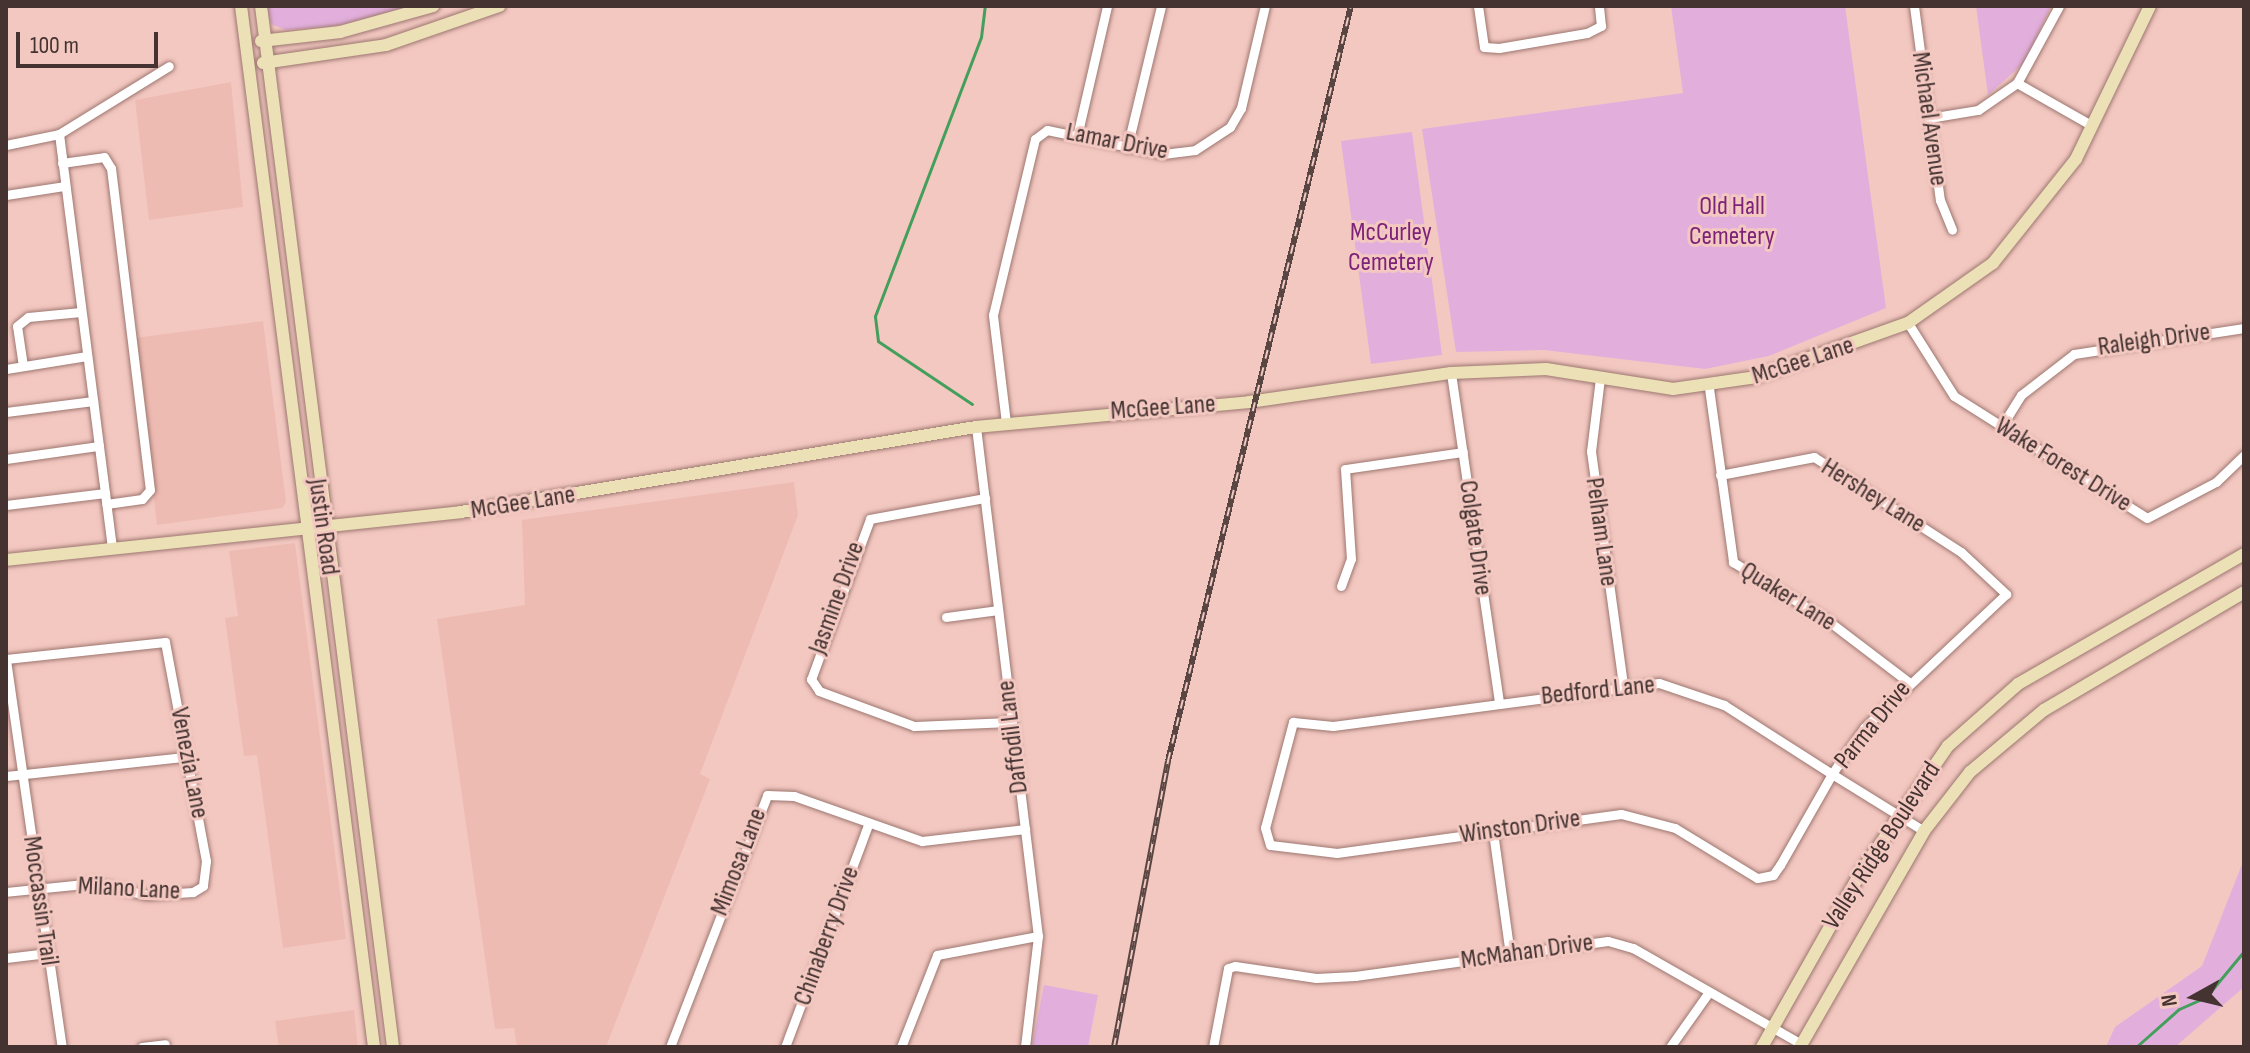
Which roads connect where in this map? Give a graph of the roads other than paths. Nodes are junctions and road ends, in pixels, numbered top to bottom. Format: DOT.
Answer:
graph roads {
  1 [pos="241,6"];
  2 [pos="261,6"];
  3 [pos="433,6"];
  4 [pos="499,6"];
  5 [pos="1107,6"];
  6 [pos="1161,6"];
  7 [pos="1265,6"];
  8 [pos="1478,6"];
  9 [pos="1599,6"];
  10 [pos="1914,6"];
  11 [pos="2059,6"];
  12 [pos="2150,6"];
  13 [pos="418,11"];
  14 [pos="429,34"];
  15 [pos="265,41"];
  16 [pos="246,44"];
  17 [pos="268,63"];
  18 [pos="248,65"];
  19 [pos="169,66"];
  20 [pos="2017,83"];
  21 [pos="1929,118"];
  22 [pos="2091,125"];
  23 [pos="1078,132"];
  24 [pos="59,134"];
  25 [pos="6,145"];
  26 [pos="1127,148"];
  27 [pos="62,163"];
  28 [pos="65,186"];
  29 [pos="6,195"];
  30 [pos="1952,230"];
  31 [pos="81,312"];
  32 [pos="1908,323"];
  33 [pos="2244,328"];
  34 [pos="87,356"];
  35 [pos="23,366"];
  36 [pos="6,369"];
  37 [pos="1451,373"];
  38 [pos="1600,378"];
  39 [pos="1709,388"];
  40 [pos="93,401"];
  41 [pos="6,412"];
  42 [pos="1006,423"];
  43 [pos="976,427"];
  44 [pos="2001,427"];
  45 [pos="99,446"];
  46 [pos="1463,452"];
  47 [pos="2244,455"];
  48 [pos="6,459"];
  49 [pos="1720,475"];
  50 [pos="106,498"];
  51 [pos="985,498"];
  52 [pos="6,505"];
  53 [pos="322,525"];
  54 [pos="305,526"];
  55 [pos="112,547"];
  56 [pos="2244,554"];
  57 [pos="6,560"];
  58 [pos="1341,586"];
  59 [pos="2244,592"];
  60 [pos="2006,594"];
  61 [pos="998,610"];
  62 [pos="946,617"];
  63 [pos="6,659"];
  64 [pos="1907,681"];
  65 [pos="1623,686"];
  66 [pos="1499,703"];
  67 [pos="1011,722"];
  68 [pos="185,757"];
  69 [pos="1832,774"];
  70 [pos="22,775"];
  71 [pos="6,776"];
  72 [pos="361,794"];
  73 [pos="340,797"];
  74 [pos="1897,814"];
  75 [pos="868,825"];
  76 [pos="1025,829"];
  77 [pos="1924,831"];
  78 [pos="1493,832"];
  79 [pos="1265,836"];
  80 [pos="1766,877"];
  81 [pos="203,886"];
  82 [pos="39,890"];
  83 [pos="6,892"];
  84 [pos="1038,936"];
  85 [pos="48,953"];
  86 [pos="1510,954"];
  87 [pos="6,958"];
  88 [pos="1709,992"];
  89 [pos="1772,1029"];
  90 [pos="165,1044"];
  91 [pos="1801,1046"];
  92 [pos="62,1047"];
  93 [pos="142,1047"];
  94 [pos="374,1047"];
  95 [pos="393,1047"];
  96 [pos="670,1047"];
  97 [pos="785,1047"];
  98 [pos="901,1047"];
  99 [pos="1025,1047"];
  100 [pos="1213,1047"];
  101 [pos="1670,1047"];
  102 [pos="1762,1047"];
  1 -- 16 [label="main road, Justin Road"];
  2 -- 15 [label="main road, Justin Road"];
  3 -- 13 [label="main road"];
  4 -- 14 [label="main road"];
  5 -- 23 [label="street"];
  6 -- 26 [label="street"];
  7 -- 26 [label="street, Lamar Drive"];
  8 -- 9 [label="street"];
  10 -- 21 [label="street, Michael Avenue"];
  11 -- 20 [label="street"];
  12 -- 22 [label="main road, McGee Lane"];
  13 -- 14 [label="main road"];
  13 -- 15 [label="main road"];
  14 -- 17 [label="main road"];
  15 -- 16 [label="main road"];
  15 -- 17 [label="main road, Justin Road"];
  16 -- 18 [label="main road, Justin Road"];
  17 -- 18 [label="main road"];
  17 -- 53 [label="main road, Justin Road"];
  18 -- 54 [label="main road, Justin Road"];
  19 -- 24 [label="street"];
  20 -- 21 [label="street"];
  20 -- 22 [label="street"];
  21 -- 30 [label="street, Michael Avenue"];
  22 -- 32 [label="main road, McGee Lane"];
  23 -- 26 [label="street, Lamar Drive"];
  23 -- 42 [label="street, Lamar Drive"];
  24 -- 25 [label="street"];
  24 -- 27 [label="street"];
  27 -- 28 [label="street"];
  27 -- 50 [label="street"];
  28 -- 29 [label="street"];
  28 -- 31 [label="street"];
  31 -- 34 [label="street"];
  31 -- 35 [label="street"];
  32 -- 39 [label="main road, McGee Lane"];
  32 -- 44 [label="street, Wake Forest Drive"];
  33 -- 44 [label="street, Raleigh Drive"];
  34 -- 35 [label="street"];
  34 -- 40 [label="street"];
  35 -- 36 [label="street"];
  37 -- 38 [label="main road, McGee Lane"];
  37 -- 42 [label="main road, McGee Lane"];
  37 -- 46 [label="street, Colgate Drive"];
  38 -- 39 [label="main road, McGee Lane"];
  38 -- 65 [label="street, Pelham Lane"];
  39 -- 49 [label="street, Quaker Lane"];
  40 -- 41 [label="street"];
  40 -- 45 [label="street"];
  42 -- 43 [label="main road, McGee Lane"];
  43 -- 51 [label="street, Daffodil Lane"];
  43 -- 53 [label="main road, McGee Lane"];
  44 -- 47 [label="street, Wake Forest Drive"];
  45 -- 48 [label="street"];
  45 -- 50 [label="street"];
  46 -- 58 [label="street"];
  46 -- 66 [label="street, Colgate Drive"];
  49 -- 60 [label="street, Hershey Lane"];
  49 -- 64 [label="street, Quaker Lane"];
  50 -- 52 [label="street"];
  50 -- 55 [label="street"];
  51 -- 61 [label="street, Daffodil Lane"];
  51 -- 67 [label="street, Jasmine Drive"];
  53 -- 54 [label="main road, McGee Lane"];
  53 -- 72 [label="main road, Justin Road"];
  54 -- 55 [label="main road, McGee Lane"];
  54 -- 73 [label="main road, Justin Road"];
  55 -- 57 [label="main road, McGee Lane"];
  56 -- 74 [label="main road, Valley Ridge Boulevard"];
  59 -- 77 [label="main road, Valley Ridge Boulevard"];
  60 -- 64 [label="street, Parma Drive"];
  61 -- 62 [label="street"];
  61 -- 67 [label="street, Daffodil Lane"];
  63 -- 68 [label="street, Venezia Lane"];
  63 -- 70 [label="street, Moccassin Trail"];
  64 -- 69 [label="street, Parma Drive"];
  65 -- 66 [label="street, Bedford Lane"];
  65 -- 69 [label="street, Bedford Lane"];
  66 -- 79 [label="street, Bedford Lane"];
  67 -- 76 [label="street, Daffodil Lane"];
  68 -- 70 [label="street"];
  68 -- 81 [label="street, Venezia Lane"];
  69 -- 74 [label="street, Bedford Lane"];
  69 -- 80 [label="street, Parma Drive"];
  70 -- 71 [label="street"];
  70 -- 82 [label="street, Moccassin Trail"];
  72 -- 73 [label="main road"];
  72 -- 95 [label="main road, Justin Road"];
  73 -- 94 [label="main road, Justin Road"];
  74 -- 77 [label="street, Bedford Lane"];
  74 -- 89 [label="main road, Valley Ridge Boulevard"];
  75 -- 76 [label="street, Mimosa Lane"];
  75 -- 96 [label="street, Mimosa Lane"];
  75 -- 97 [label="street, Chinaberry Drive"];
  76 -- 84 [label="street, Daffodil Lane"];
  77 -- 91 [label="main road, Valley Ridge Boulevard"];
  78 -- 79 [label="street, Winston Drive"];
  78 -- 80 [label="street, Winston Drive"];
  78 -- 86 [label="street"];
  81 -- 82 [label="street, Milano Lane"];
  82 -- 83 [label="street, Milano Lane"];
  82 -- 85 [label="street, Moccassin Trail"];
  84 -- 98 [label="street"];
  84 -- 99 [label="street, Daffodil Lane"];
  85 -- 87 [label="street"];
  85 -- 92 [label="street, Moccassin Trail"];
  86 -- 88 [label="street, McMahan Drive"];
  86 -- 100 [label="street, McMahan Drive"];
  88 -- 89 [label="street, McMahan Drive"];
  88 -- 101 [label="street"];
  89 -- 91 [label="street, McMahan Drive"];
  89 -- 102 [label="main road, Valley Ridge Boulevard"];
  90 -- 93 [label="street"];
}
